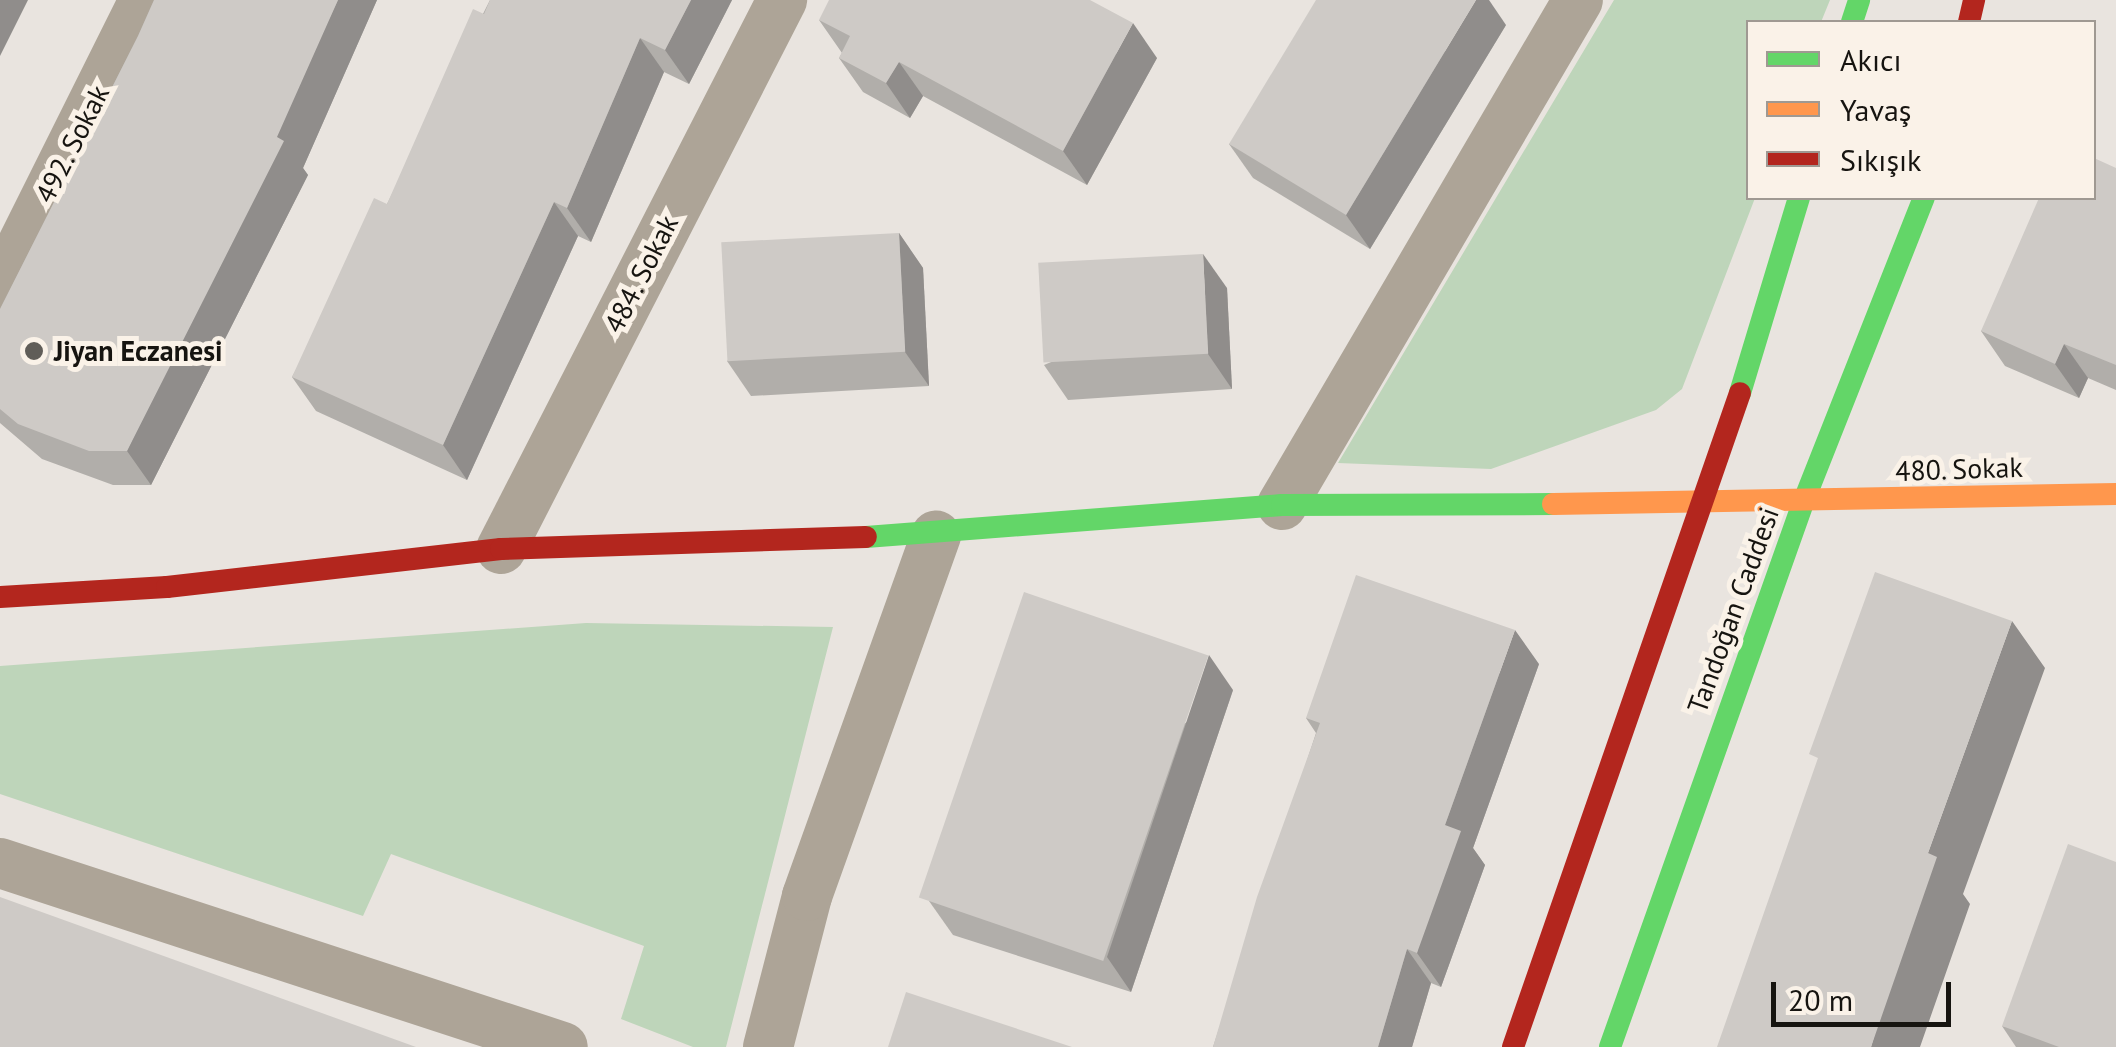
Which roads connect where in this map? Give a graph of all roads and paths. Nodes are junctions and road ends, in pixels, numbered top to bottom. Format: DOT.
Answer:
graph roads {
  1 [pos="144,0"];
  2 [pos="782,0"];
  3 [pos="1578,0"];
  4 [pos="1798,200"];
  5 [pos="1923,200"];
  6 [pos="0,289"];
  7 [pos="2116,494"];
  8 [pos="1707,501"];
  9 [pos="1803,503"];
  10 [pos="1282,504"];
  11 [pos="936,535"];
  12 [pos="501,549"];
  13 [pos="0,598"];
  14 [pos="0,863"];
  15 [pos="562,1047"];
  16 [pos="768,1047"];
  17 [pos="1513,1047"];
  18 [pos="1610,1047"];
  1 -- 6 [label="street, 492. Sokak"];
  2 -- 12 [label="street, 484. Sokak"];
  3 -- 10 [label="street"];
  4 -- 8 [label="street"];
  5 -- 9 [label="street, Tandoğan Caddesi"];
  7 -- 9 [label="street, 480. Sokak"];
  8 -- 9 [label="street, 480. Sokak"];
  8 -- 10 [label="street, 480. Sokak"];
  8 -- 17 [label="street"];
  9 -- 18 [label="street, Tandoğan Caddesi"];
  10 -- 11 [label="street, 480. Sokak"];
  11 -- 12 [label="street, 480. Sokak"];
  11 -- 16 [label="street"];
  12 -- 13 [label="street, 480. Sokak"];
  14 -- 15 [label="street"];
}
